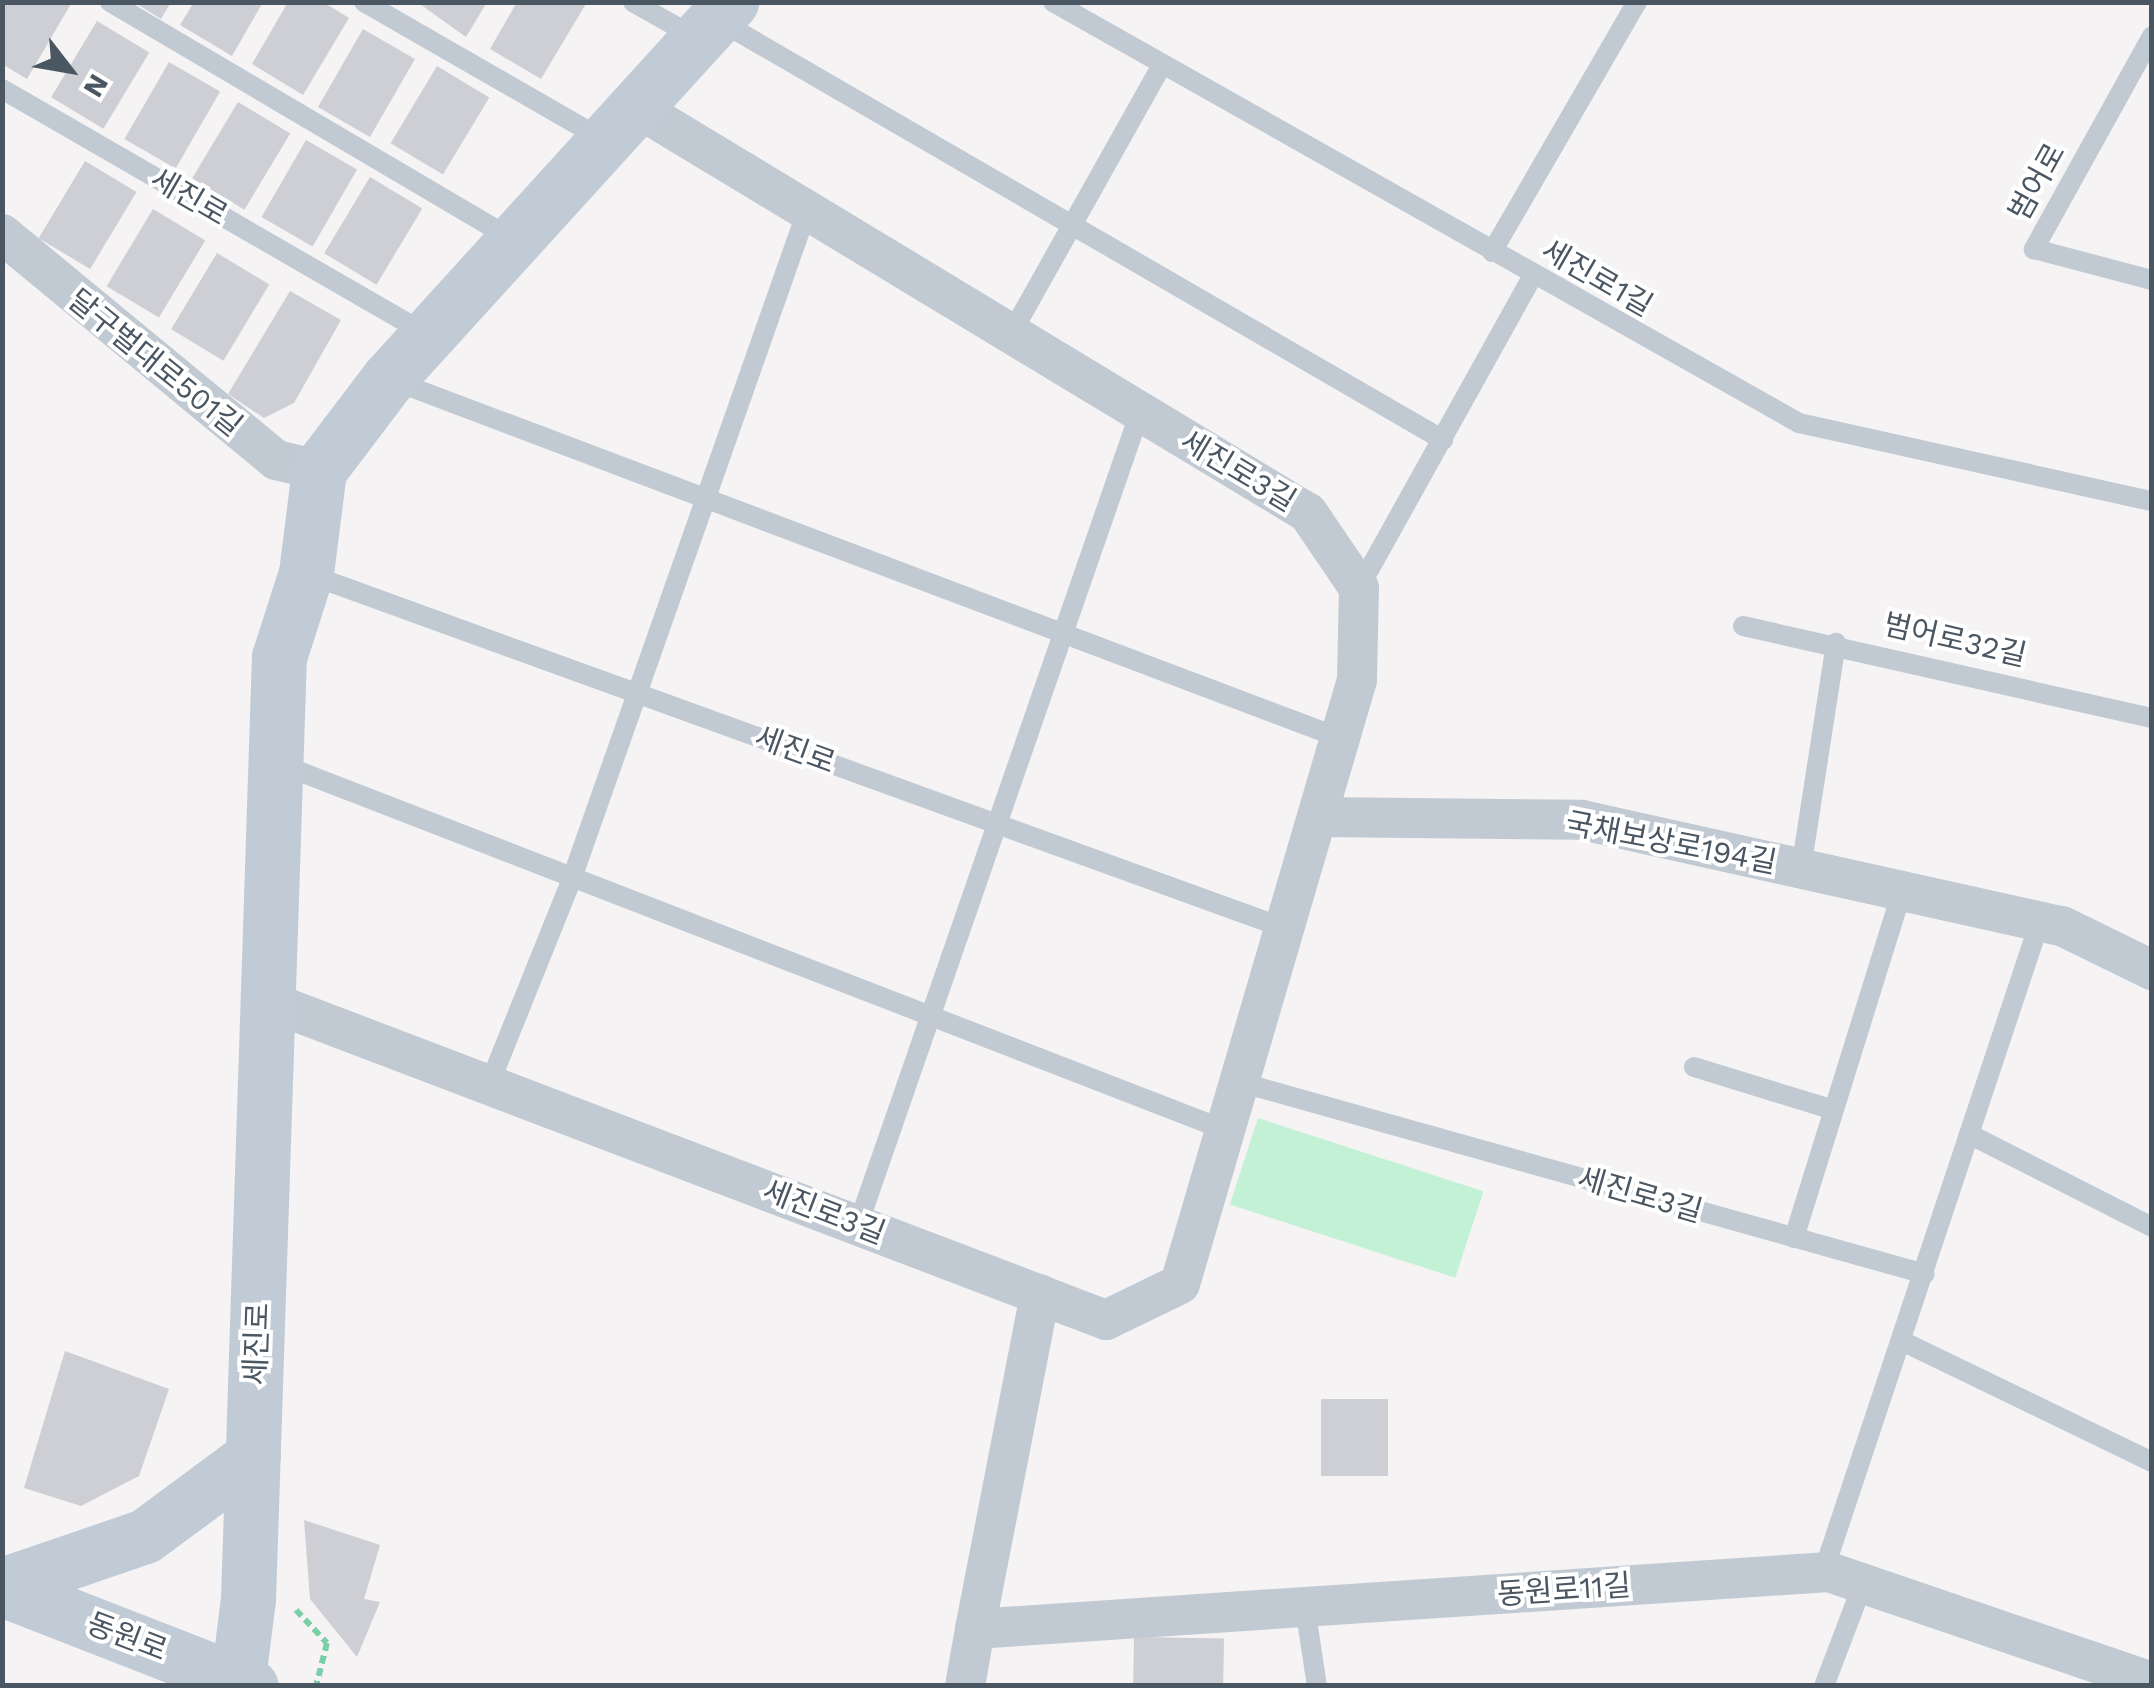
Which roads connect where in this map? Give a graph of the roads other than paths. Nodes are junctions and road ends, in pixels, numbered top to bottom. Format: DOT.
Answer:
graph roads {
  1 [pos="110,2"];
  2 [pos="364,2"];
  3 [pos="633,2"];
  4 [pos="1054,2"];
  5 [pos="1637,2"];
  6 [pos="715,20"];
  7 [pos="2152,36"];
  8 [pos="1162,64"];
  9 [pos="2,88"];
  10 [pos="621,124"];
  11 [pos="807,210"];
  12 [pos="1069,230"];
  13 [pos="2,234"];
  14 [pos="515,240"];
  15 [pos="1492,252"];
  16 [pos="1534,274"];
  17 [pos="2152,280"];
  18 [pos="1011,334"];
  19 [pos="428,335"];
  20 [pos="388,378"];
  21 [pos="1140,412"];
  22 [pos="1442,440"];
  23 [pos="319,470"];
  24 [pos="705,498"];
  25 [pos="2152,501"];
  26 [pos="306,572"];
  27 [pos="1359,588"];
  28 [pos="1743,626"];
  29 [pos="1057,631"];
  30 [pos="1836,643"];
  31 [pos="631,691"];
  32 [pos="2152,718"];
  33 [pos="1340,738"];
  34 [pos="276,762"];
  35 [pos="1317,818"];
  36 [pos="994,823"];
  37 [pos="1801,868"];
  38 [pos="571,881"];
  39 [pos="1902,891"];
  40 [pos="2040,921"];
  41 [pos="1284,928"];
  42 [pos="2152,970"];
  43 [pos="268,1000"];
  44 [pos="933,1019"];
  45 [pos="1694,1068"];
  46 [pos="1239,1082"];
  47 [pos="490,1085"];
  48 [pos="1834,1110"];
  49 [pos="1225,1130"];
  50 [pos="1969,1134"];
  51 [pos="858,1225"];
  52 [pos="2152,1227"];
  53 [pos="1794,1238"];
  54 [pos="1925,1274"];
  55 [pos="1040,1294"];
  56 [pos="1904,1342"];
  57 [pos="253,1456"];
  58 [pos="2152,1462"];
  59 [pos="1823,1573"];
  60 [pos="1863,1584"];
  61 [pos="2,1587"];
  62 [pos="1305,1607"];
  63 [pos="975,1629"];
  64 [pos="2152,1682"];
  65 [pos="242,1684"];
  66 [pos="966,1686"];
  67 [pos="1317,1686"];
  68 [pos="1824,1686"];
  1 -- 14 [label="lane"];
  2 -- 10 [label="lane"];
  3 -- 6 [label="lane"];
  4 -- 8 [label="lane, 세진로1길"];
  5 -- 15 [label="lane"];
  6 -- 10 [label="street, 세진로"];
  6 -- 12 [label="lane"];
  7 -- 17 [label="lane, 범어로"];
  8 -- 12 [label="lane"];
  8 -- 15 [label="lane, 세진로1길"];
  9 -- 19 [label="lane, 세진로"];
  10 -- 11 [label="street, 세진로3길"];
  10 -- 14 [label="street, 세진로"];
  11 -- 18 [label="street, 세진로3길"];
  11 -- 24 [label="lane"];
  12 -- 18 [label="lane"];
  12 -- 22 [label="lane"];
  13 -- 23 [label="street, 달구벌대로501길"];
  14 -- 19 [label="street, 세진로"];
  15 -- 16 [label="lane, 세진로1길"];
  16 -- 22 [label="lane"];
  16 -- 25 [label="lane, 세진로1길"];
  18 -- 21 [label="street, 세진로3길"];
  19 -- 20 [label="street, 세진로"];
  20 -- 23 [label="street, 세진로"];
  20 -- 24 [label="lane"];
  21 -- 27 [label="street, 세진로3길"];
  21 -- 29 [label="lane"];
  22 -- 27 [label="lane"];
  23 -- 26 [label="street, 세진로"];
  24 -- 29 [label="lane"];
  24 -- 31 [label="lane"];
  26 -- 31 [label="lane, 세진로"];
  26 -- 34 [label="street, 세진로"];
  27 -- 33 [label="street, 세진로3길"];
  28 -- 30 [label="lane, 범어로32길"];
  29 -- 33 [label="lane"];
  29 -- 36 [label="lane"];
  30 -- 32 [label="lane, 범어로32길"];
  30 -- 37 [label="lane"];
  31 -- 36 [label="lane, 세진로"];
  31 -- 38 [label="lane"];
  33 -- 35 [label="street, 세진로3길"];
  34 -- 38 [label="lane"];
  34 -- 43 [label="street, 세진로"];
  35 -- 37 [label="street, 국채보상로194길"];
  35 -- 41 [label="street, 세진로3길"];
  36 -- 41 [label="lane, 세진로"];
  36 -- 44 [label="lane"];
  37 -- 39 [label="street, 국채보상로194길"];
  38 -- 44 [label="lane"];
  38 -- 47 [label="lane"];
  39 -- 40 [label="street, 국채보상로194길"];
  39 -- 48 [label="lane"];
  40 -- 42 [label="street, 국채보상로194길"];
  40 -- 50 [label="lane"];
  41 -- 46 [label="street, 세진로3길"];
  43 -- 47 [label="street, 세진로3길"];
  43 -- 57 [label="street, 세진로"];
  44 -- 49 [label="lane"];
  44 -- 51 [label="lane"];
  45 -- 48 [label="lane"];
  46 -- 49 [label="street, 세진로3길"];
  46 -- 53 [label="lane, 세진로3길"];
  47 -- 51 [label="street, 세진로3길"];
  48 -- 53 [label="lane"];
  49 -- 55 [label="street, 세진로3길"];
  50 -- 52 [label="lane"];
  50 -- 54 [label="lane"];
  51 -- 55 [label="street, 세진로3길"];
  53 -- 54 [label="lane, 세진로3길"];
  54 -- 56 [label="lane"];
  55 -- 63 [label="street"];
  56 -- 58 [label="lane"];
  56 -- 59 [label="lane"];
  57 -- 61 [label="street"];
  57 -- 65 [label="street, 세진로"];
  59 -- 60 [label="street, 동원로11길"];
  59 -- 62 [label="street, 동원로11길"];
  60 -- 64 [label="street, 동원로11길"];
  60 -- 68 [label="lane"];
  61 -- 65 [label="street, 동원로"];
  62 -- 63 [label="street, 동원로11길"];
  62 -- 67 [label="lane"];
  63 -- 66 [label="street"];
}
